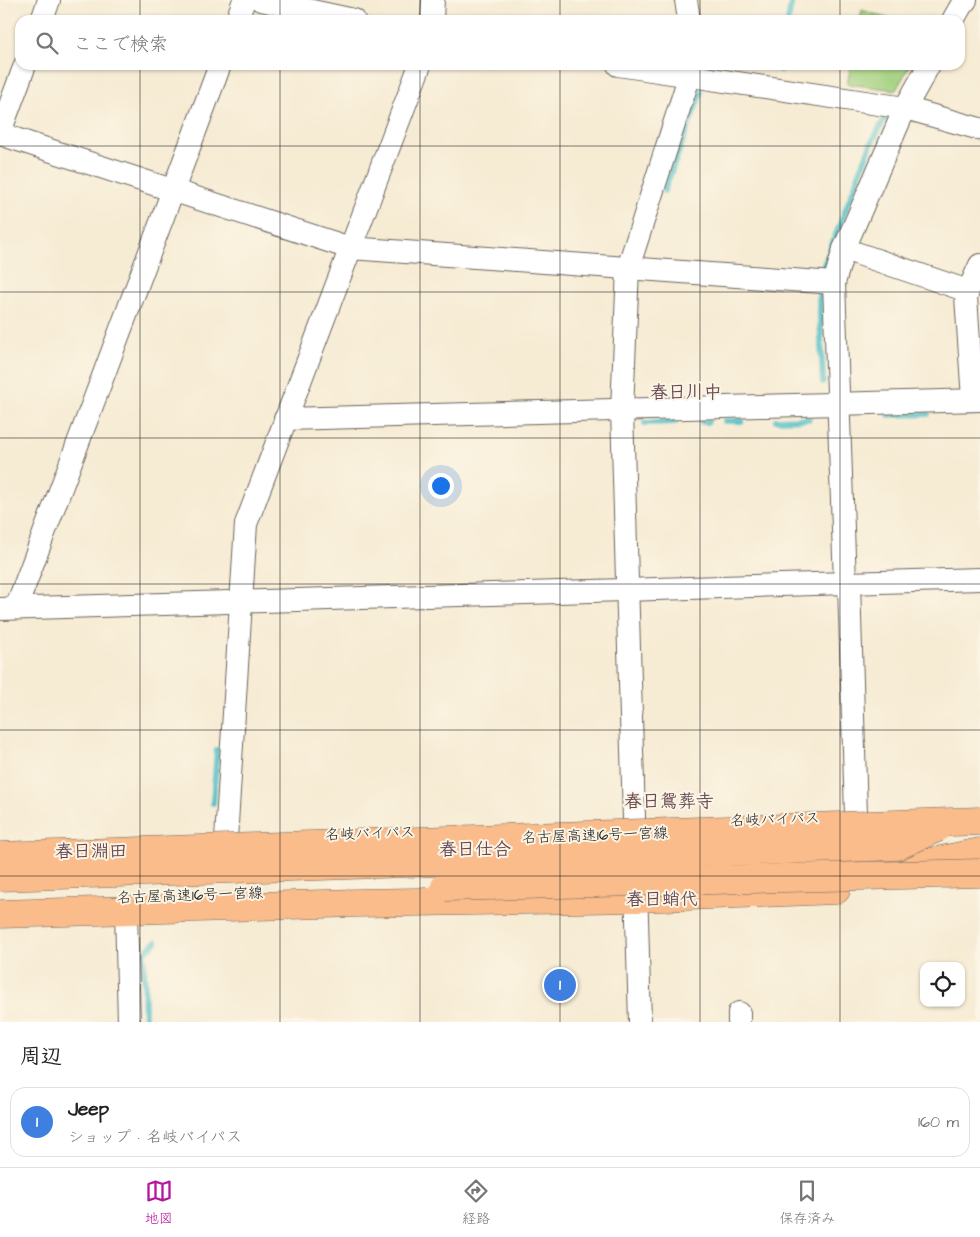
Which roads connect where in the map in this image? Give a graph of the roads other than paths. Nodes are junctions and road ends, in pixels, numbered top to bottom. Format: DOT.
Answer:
graph roads {
  1 [pos="49,0"];
  2 [pos="244,0"];
  3 [pos="261,0"];
  4 [pos="433,0"];
  5 [pos="686,0"];
  6 [pos="327,7"];
  7 [pos="44,15"];
  8 [pos="239,15"];
  9 [pos="344,15"];
  10 [pos="432,15"];
  11 [pos="688,15"];
  12 [pos="23,70"];
  13 [pos="218,70"];
  14 [pos="418,70"];
  15 [pos="691,70"];
  16 [pos="926,70"];
  17 [pos="905,108"];
  18 [pos="980,129"];
  19 [pos="0,133"];
  20 [pos="173,191"];
  21 [pos="350,248"];
  22 [pos="844,249"];
  23 [pos="980,265"];
  24 [pos="628,268"];
  25 [pos="834,283"];
  26 [pos="968,291"];
  27 [pos="976,400"];
  28 [pos="838,404"];
  29 [pos="622,410"];
  30 [pos="285,419"];
  31 [pos="980,579"];
  32 [pos="847,583"];
  33 [pos="628,590"];
  34 [pos="241,602"];
  35 [pos="8,609"];
  36 [pos="980,812"];
  37 [pos="856,816"];
  38 [pos="980,821"];
  39 [pos="949,822"];
  40 [pos="635,823"];
  41 [pos="226,839"];
  42 [pos="0,846"];
  43 [pos="980,852"];
  44 [pos="0,856"];
  45 [pos="980,873"];
  46 [pos="0,877"];
  47 [pos="980,884"];
  48 [pos="637,892"];
  49 [pos="0,901"];
  50 [pos="126,911"];
  51 [pos="0,914"];
  52 [pos="129,1022"];
  53 [pos="640,1022"];
  1 -- 7 [label="street"];
  2 -- 8 [label="street"];
  3 -- 6 [label="street"];
  4 -- 10 [label="street"];
  5 -- 11 [label="street"];
  6 -- 9 [label="street"];
  12 -- 19 [label="street"];
  13 -- 20 [label="street"];
  14 -- 21 [label="street"];
  15 -- 17 [label="street"];
  15 -- 24 [label="street"];
  16 -- 17 [label="street"];
  17 -- 18 [label="street"];
  17 -- 22 [label="street"];
  19 -- 20 [label="street"];
  20 -- 21 [label="street"];
  20 -- 35 [label="street"];
  21 -- 24 [label="street"];
  21 -- 30 [label="street"];
  22 -- 25 [label="street"];
  22 -- 26 [label="street"];
  23 -- 26 [label="street"];
  24 -- 25 [label="street"];
  24 -- 29 [label="street"];
  25 -- 28 [label="street"];
  26 -- 27 [label="street"];
  27 -- 28 [label="street"];
  28 -- 29 [label="street"];
  28 -- 32 [label="street"];
  29 -- 30 [label="street"];
  29 -- 33 [label="street"];
  30 -- 34 [label="street"];
  31 -- 32 [label="street"];
  32 -- 33 [label="street"];
  32 -- 37 [label="street"];
  33 -- 34 [label="street"];
  33 -- 40 [label="street"];
  34 -- 35 [label="street"];
  34 -- 41 [label="street"];
  36 -- 37 [label="highway, 名岐バイパス"];
  37 -- 40 [label="highway, 名岐バイパス"];
  38 -- 39 [label="highway, 名古屋高速16号一宮線, bridge"];
  39 -- 44 [label="highway, 名古屋高速16号一宮線, bridge"];
  39 -- 46 [label="highway, bridge"];
  40 -- 41 [label="highway, 名岐バイパス"];
  40 -- 48 [label="street"];
  41 -- 42 [label="highway, 名岐バイパス"];
  43 -- 48 [label="highway"];
  45 -- 49 [label="highway, 名古屋高速16号一宮線, bridge"];
  47 -- 48 [label="highway"];
  48 -- 50 [label="highway"];
  48 -- 53 [label="street"];
  50 -- 51 [label="highway"];
  50 -- 52 [label="street"];
}
